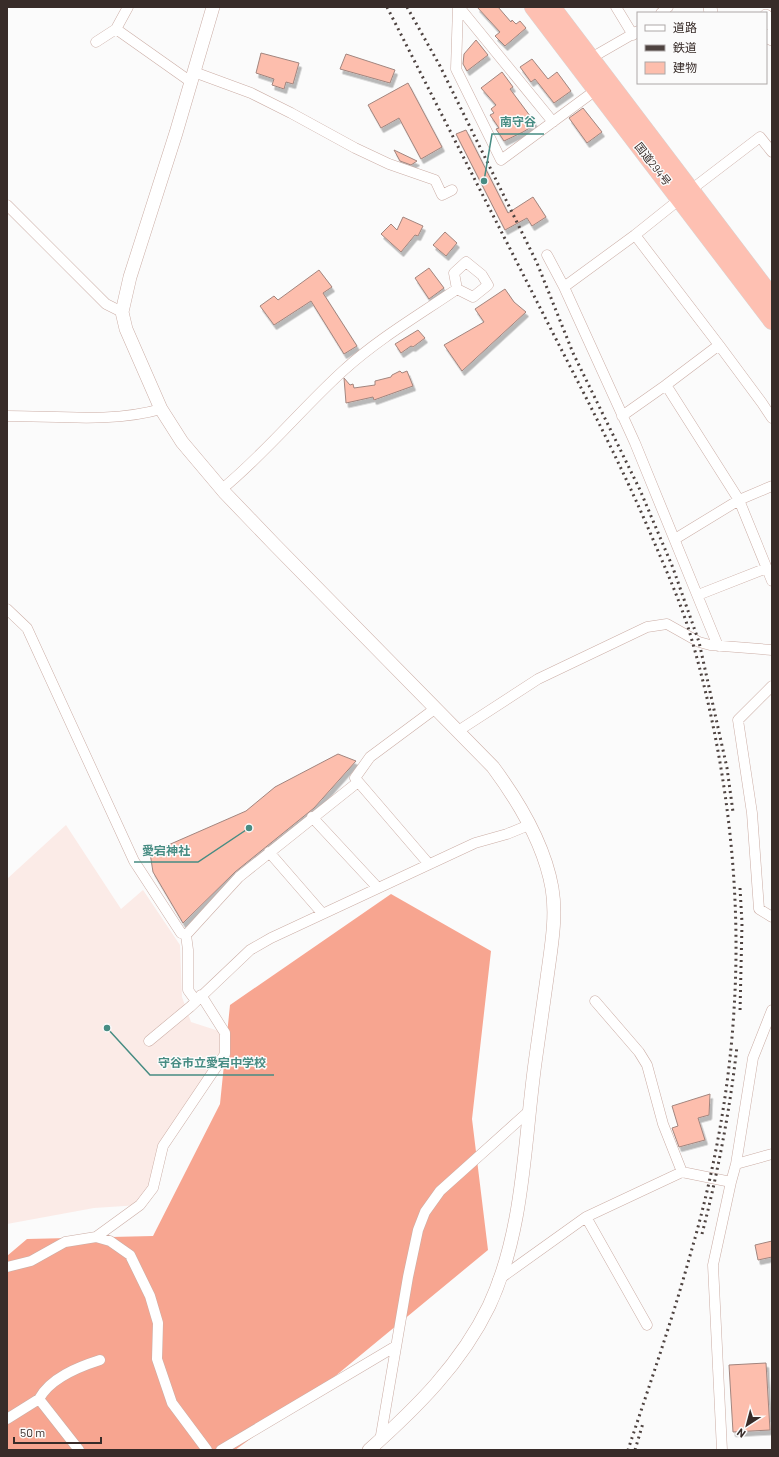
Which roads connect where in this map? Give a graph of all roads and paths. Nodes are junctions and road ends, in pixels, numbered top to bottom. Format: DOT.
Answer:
graph roads {
  1 [pos="128,7"];
  2 [pos="213,7"];
  3 [pos="458,7"];
  4 [pos="533,7"];
  5 [pos="552,7"];
  6 [pos="616,7"];
  7 [pos="116,29"];
  8 [pos="636,33"];
  9 [pos="96,42"];
  10 [pos="592,58"];
  11 [pos="193,77"];
  12 [pos="602,86"];
  13 [pos="553,122"];
  14 [pos="772,152"];
  15 [pos="452,190"];
  16 [pos="686,194"];
  17 [pos="7,205"];
  18 [pos="636,235"];
  19 [pos="547,255"];
  20 [pos="564,287"];
  21 [pos="457,289"];
  22 [pos="772,297"];
  23 [pos="122,312"];
  24 [pos="772,321"];
  25 [pos="719,345"];
  26 [pos="666,385"];
  27 [pos="161,409"];
  28 [pos="7,416"];
  29 [pos="622,416"];
  30 [pos="772,418"];
  31 [pos="772,486"];
  32 [pos="222,489"];
  33 [pos="739,500"];
  34 [pos="675,539"];
  35 [pos="767,568"];
  36 [pos="772,581"];
  37 [pos="698,595"];
  38 [pos="7,609"];
  39 [pos="718,646"];
  40 [pos="772,650"];
  41 [pos="772,686"];
  42 [pos="436,708"];
  43 [pos="458,731"];
  44 [pos="358,782"];
  45 [pos="312,817"];
  46 [pos="529,825"];
  47 [pos="269,852"];
  48 [pos="428,864"];
  49 [pos="377,887"];
  50 [pos="322,913"];
  51 [pos="772,916"];
  52 [pos="186,935"];
  53 [pos="199,998"];
  54 [pos="595,1001"];
  55 [pos="772,1010"];
  56 [pos="149,1041"];
  57 [pos="528,1112"];
  58 [pos="772,1154"];
  59 [pos="736,1164"];
  60 [pos="682,1172"];
  61 [pos="731,1182"];
  62 [pos="586,1217"];
  63 [pos="96,1237"];
  64 [pos="7,1267"];
  65 [pos="498,1280"];
  66 [pos="648,1325"];
  67 [pos="396,1346"];
  68 [pos="100,1360"];
  69 [pos="39,1399"];
  70 [pos="7,1419"];
  71 [pos="379,1445"];
  72 [pos="79,1450"];
  73 [pos="207,1450"];
  74 [pos="221,1450"];
  75 [pos="369,1450"];
  76 [pos="722,1450"];
  1 -- 7 [label="street"];
  2 -- 11 [label="street"];
  3 -- 13 [label="street"];
  3 -- 13 [label="street"];
  4 -- 12 [label="highway, 国道294号"];
  5 -- 10 [label="highway, 国道294号"];
  6 -- 8 [label="street"];
  7 -- 9 [label="street"];
  7 -- 11 [label="street"];
  8 -- 10 [label="street"];
  10 -- 12 [label="highway, 国道294号"];
  11 -- 15 [label="street"];
  11 -- 23 [label="street"];
  12 -- 13 [label="street"];
  12 -- 16 [label="highway, 国道294号"];
  14 -- 16 [label="street"];
  16 -- 18 [label="street"];
  16 -- 22 [label="highway, 国道294号"];
  16 -- 24 [label="highway, 国道294号"];
  17 -- 23 [label="street"];
  18 -- 20 [label="street"];
  18 -- 25 [label="street"];
  19 -- 20 [label="street"];
  20 -- 29 [label="street"];
  21 -- 32 [label="street"];
  23 -- 27 [label="street"];
  25 -- 26 [label="street"];
  25 -- 30 [label="street"];
  26 -- 29 [label="street"];
  26 -- 33 [label="street"];
  27 -- 28 [label="street"];
  27 -- 32 [label="street"];
  29 -- 34 [label="street"];
  31 -- 33 [label="street"];
  32 -- 42 [label="street"];
  33 -- 34 [label="street"];
  33 -- 35 [label="street"];
  34 -- 37 [label="street"];
  35 -- 36 [label="street"];
  35 -- 37 [label="street"];
  37 -- 39 [label="street"];
  38 -- 52 [label="street"];
  39 -- 40 [label="street"];
  39 -- 43 [label="street"];
  41 -- 51 [label="street"];
  42 -- 43 [label="street"];
  42 -- 44 [label="street"];
  43 -- 46 [label="street"];
  44 -- 45 [label="street"];
  44 -- 48 [label="street"];
  45 -- 47 [label="street"];
  45 -- 49 [label="street"];
  46 -- 48 [label="street"];
  46 -- 57 [label="street"];
  47 -- 50 [label="street"];
  47 -- 52 [label="street"];
  48 -- 49 [label="street"];
  49 -- 50 [label="street"];
  50 -- 53 [label="street"];
  52 -- 53 [label="street"];
  53 -- 56 [label="street"];
  53 -- 63 [label="street"];
  54 -- 60 [label="street"];
  55 -- 59 [label="street"];
  57 -- 65 [label="street"];
  57 -- 67 [label="street"];
  58 -- 59 [label="street"];
  59 -- 61 [label="street"];
  60 -- 61 [label="street"];
  60 -- 62 [label="street"];
  61 -- 76 [label="street"];
  62 -- 65 [label="street"];
  62 -- 66 [label="street"];
  63 -- 64 [label="street"];
  63 -- 73 [label="street"];
  65 -- 71 [label="street"];
  67 -- 71 [label="street"];
  67 -- 74 [label="street"];
  68 -- 69 [label="street"];
  69 -- 70 [label="street"];
  69 -- 72 [label="street"];
  71 -- 75 [label="street"];
}
